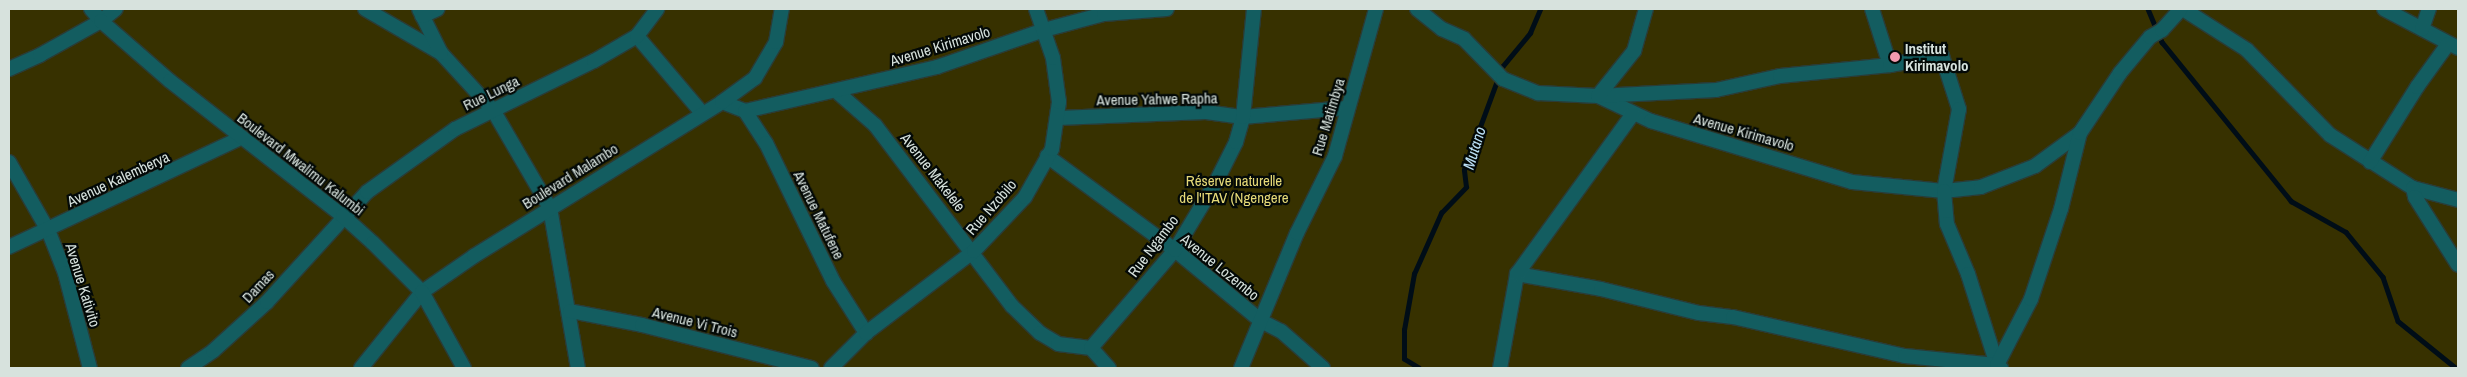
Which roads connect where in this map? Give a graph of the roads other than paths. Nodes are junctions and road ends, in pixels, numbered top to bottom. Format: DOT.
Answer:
graph roads {
  1 [pos="91,9"];
  2 [pos="116,9"];
  3 [pos="365,9"];
  4 [pos="438,9"];
  5 [pos="657,9"];
  6 [pos="782,9"];
  7 [pos="1036,9"];
  8 [pos="1167,9"];
  9 [pos="1254,9"];
  10 [pos="1376,9"];
  11 [pos="1417,9"];
  12 [pos="1646,9"];
  13 [pos="1872,9"];
  14 [pos="2182,9"];
  15 [pos="2384,9"];
  16 [pos="2430,9"];
  17 [pos="421,12"];
  18 [pos="100,21"];
  19 [pos="2422,29"];
  20 [pos="1044,30"];
  21 [pos="637,36"];
  22 [pos="2453,46"];
  23 [pos="441,54"];
  24 [pos="1890,66"];
  25 [pos="9,69"];
  26 [pos="836,91"];
  27 [pos="1598,96"];
  28 [pos="722,102"];
  29 [pos="1346,108"];
  30 [pos="493,110"];
  31 [pos="745,111"];
  32 [pos="702,113"];
  33 [pos="1633,114"];
  34 [pos="1243,117"];
  35 [pos="1058,118"];
  36 [pos="2080,133"];
  37 [pos="241,138"];
  38 [pos="1047,156"];
  39 [pos="9,162"];
  40 [pos="2370,162"];
  41 [pos="2413,188"];
  42 [pos="1944,191"];
  43 [pos="2458,200"];
  44 [pos="550,208"];
  45 [pos="343,216"];
  46 [pos="48,230"];
  47 [pos="9,247"];
  48 [pos="1175,250"];
  49 [pos="974,251"];
  50 [pos="2458,265"];
  51 [pos="1517,274"];
  52 [pos="422,292"];
  53 [pos="570,311"];
  54 [pos="1261,321"];
  55 [pos="866,333"];
  56 [pos="1091,348"];
  57 [pos="1999,367"];
  58 [pos="90,368"];
  59 [pos="188,368"];
  60 [pos="361,368"];
  61 [pos="464,368"];
  62 [pos="578,368"];
  63 [pos="812,368"];
  64 [pos="831,368"];
  65 [pos="1109,368"];
  66 [pos="1241,368"];
  67 [pos="1323,368"];
  68 [pos="1500,368"];
  1 -- 18 [label="street, Boulevard Mwalimu Kalumbi"];
  2 -- 18 [label="street"];
  3 -- 23 [label="street"];
  4 -- 17 [label="street"];
  5 -- 21 [label="street, Rue Lunga"];
  6 -- 28 [label="street, Boulevard Malambo"];
  7 -- 20 [label="street, Rue Nzobilo"];
  8 -- 20 [label="street, Avenue Kirimavolo"];
  9 -- 34 [label="street, Rue Ngambo"];
  10 -- 29 [label="street, Rue Matimbya"];
  11 -- 27 [label="street, Avenue Kirimavolo"];
  12 -- 27 [label="street"];
  13 -- 24 [label="street"];
  14 -- 36 [label="street"];
  14 -- 40 [label="street"];
  15 -- 19 [label="street"];
  16 -- 19 [label="street"];
  17 -- 23 [label="street"];
  18 -- 25 [label="street"];
  18 -- 37 [label="street, Boulevard Mwalimu Kalumbi"];
  19 -- 22 [label="street"];
  20 -- 26 [label="street, Avenue Kirimavolo"];
  20 -- 35 [label="street, Rue Nzobilo"];
  21 -- 30 [label="street, Rue Lunga"];
  21 -- 32 [label="street"];
  22 -- 40 [label="street"];
  23 -- 30 [label="street"];
  24 -- 27 [label="street"];
  24 -- 42 [label="street"];
  26 -- 31 [label="street, Avenue Kirimavolo"];
  26 -- 49 [label="street, Avenue Makelele"];
  27 -- 33 [label="street, Avenue Kirimavolo"];
  28 -- 31 [label="street"];
  28 -- 32 [label="street, Boulevard Malambo"];
  29 -- 34 [label="street, Avenue Yahwe Rapha"];
  29 -- 54 [label="street, Rue Matimbya"];
  30 -- 44 [label="street"];
  30 -- 45 [label="street, Rue Lunga"];
  31 -- 55 [label="street, Avenue Matufene"];
  32 -- 44 [label="street, Boulevard Malambo"];
  33 -- 42 [label="street, Avenue Kirimavolo"];
  33 -- 51 [label="street"];
  34 -- 35 [label="street, Avenue Yahwe Rapha"];
  34 -- 48 [label="street, Rue Ngambo"];
  35 -- 38 [label="street, Rue Nzobilo"];
  36 -- 42 [label="street, Avenue Kirimavolo"];
  36 -- 57 [label="street"];
  37 -- 45 [label="street, Boulevard Mwalimu Kalumbi"];
  37 -- 46 [label="street, Avenue Kalemberya"];
  38 -- 48 [label="street, Avenue Lozembo"];
  38 -- 49 [label="street, Rue Nzobilo"];
  39 -- 46 [label="street, Avenue Kativito"];
  40 -- 41 [label="street"];
  41 -- 43 [label="street"];
  41 -- 50 [label="street"];
  42 -- 57 [label="street"];
  44 -- 52 [label="street, Boulevard Malambo"];
  44 -- 53 [label="street"];
  45 -- 52 [label="street, Boulevard Mwalimu Kalumbi"];
  45 -- 59 [label="street, Damas"];
  46 -- 47 [label="street, Avenue Kalemberya"];
  46 -- 58 [label="street, Avenue Kativito"];
  48 -- 54 [label="street, Avenue Lozembo"];
  48 -- 56 [label="street, Rue Ngambo"];
  49 -- 55 [label="street, Rue Nzobilo"];
  49 -- 56 [label="street, Avenue Makelele"];
  51 -- 57 [label="street"];
  51 -- 68 [label="street"];
  52 -- 60 [label="street, Boulevard Malambo"];
  52 -- 61 [label="street, Boulevard Mwalimu Kalumbi"];
  53 -- 62 [label="street"];
  53 -- 63 [label="street, Avenue Vi Trois"];
  54 -- 66 [label="street, Rue Matimbya"];
  54 -- 67 [label="street, Avenue Lozembo"];
  55 -- 64 [label="street, Rue Nzobilo"];
  56 -- 65 [label="street"];
}
